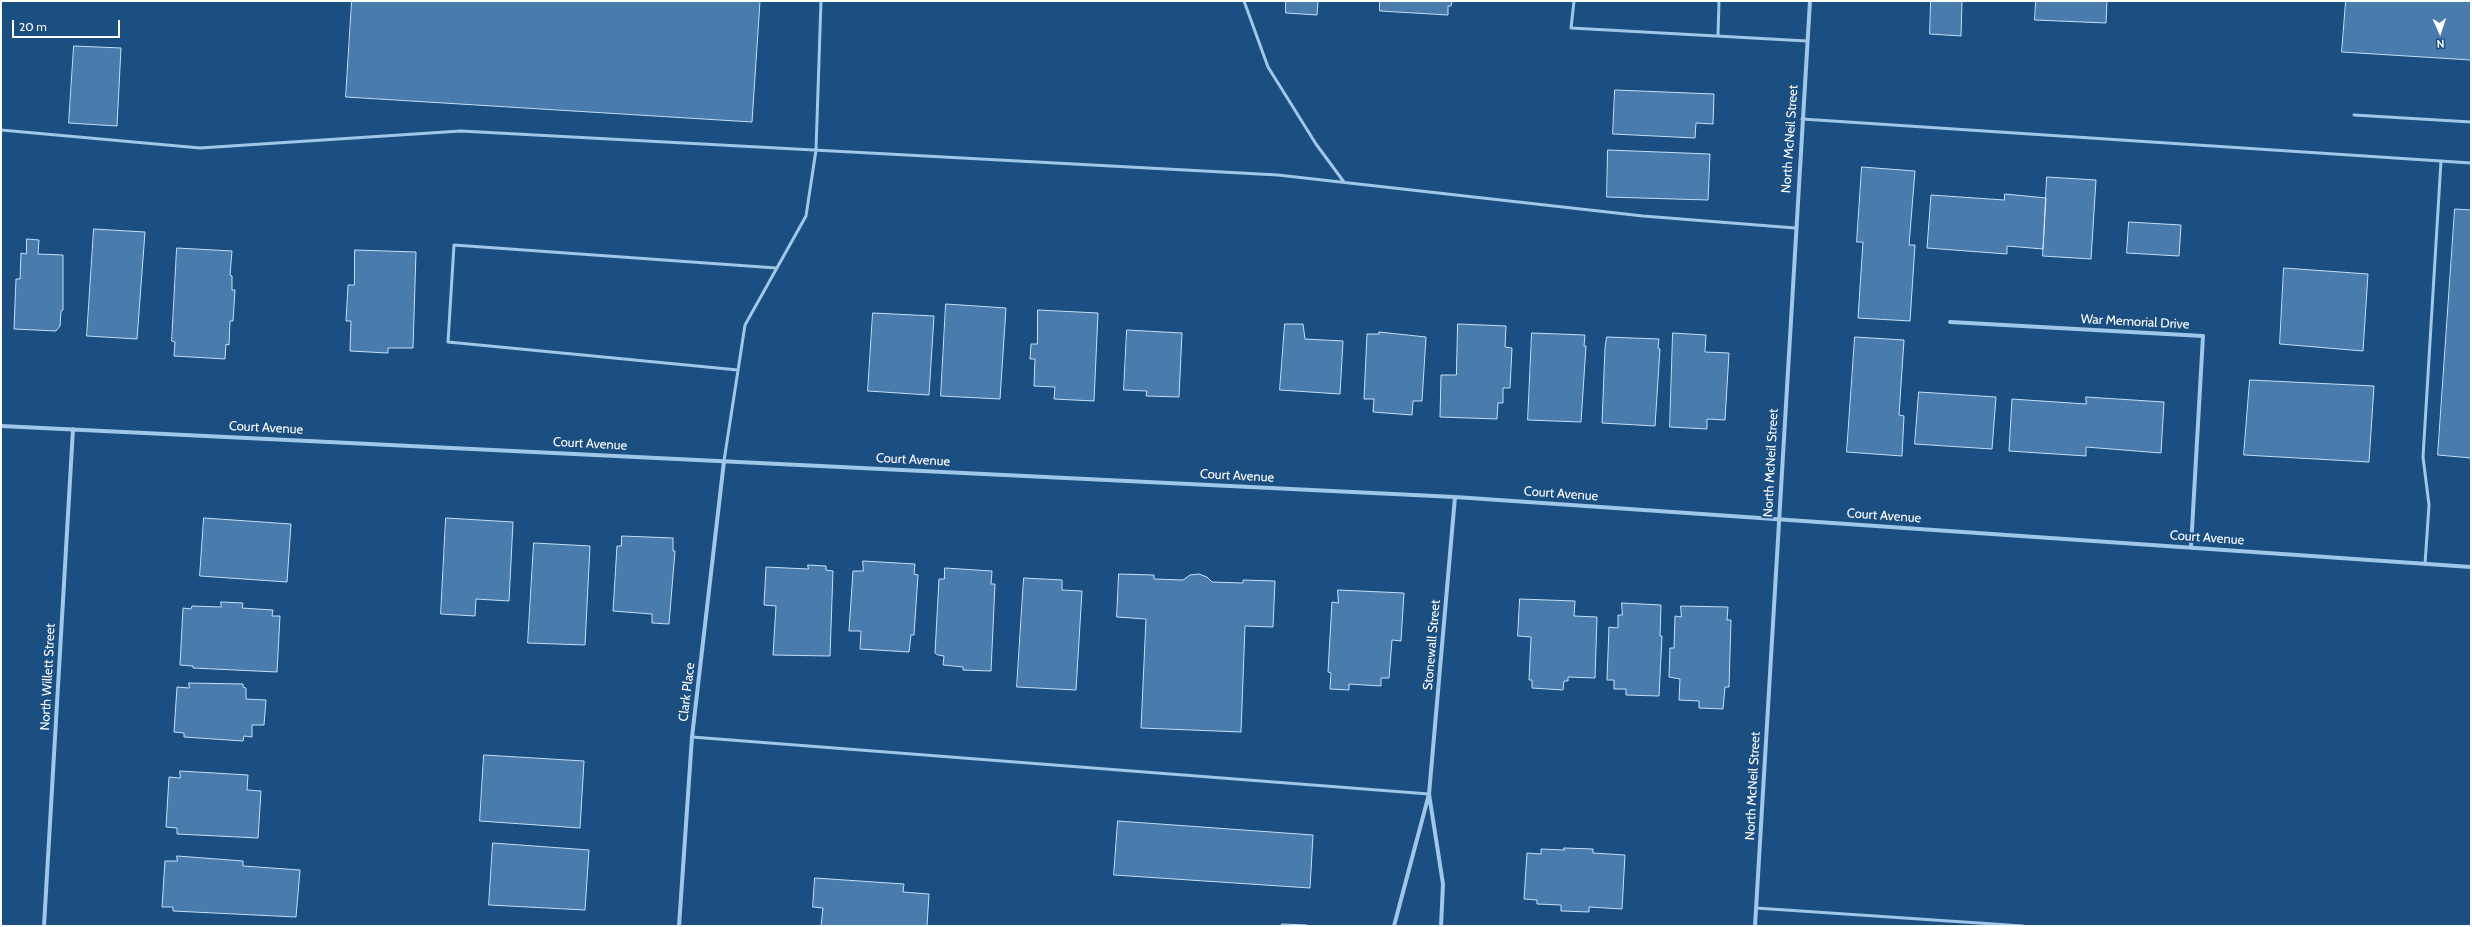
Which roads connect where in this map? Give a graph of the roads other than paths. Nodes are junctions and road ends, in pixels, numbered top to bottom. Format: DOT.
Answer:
graph roads {
  1 [pos="821,1"];
  2 [pos="1244,1"];
  3 [pos="1574,1"];
  4 [pos="1719,1"];
  5 [pos="1810,1"];
  6 [pos="1718,35"];
  7 [pos="1807,41"];
  8 [pos="2354,115"];
  9 [pos="1802,119"];
  10 [pos="2471,122"];
  11 [pos="1,130"];
  12 [pos="816,150"];
  13 [pos="2441,161"];
  14 [pos="2471,163"];
  15 [pos="1344,182"];
  16 [pos="1795,228"];
  17 [pos="776,268"];
  18 [pos="1950,322"];
  19 [pos="738,370"];
  20 [pos="1,426"];
  21 [pos="73,429"];
  22 [pos="724,461"];
  23 [pos="1455,497"];
  24 [pos="1778,519"];
  25 [pos="2191,547"];
  26 [pos="2425,564"];
  27 [pos="2471,567"];
  28 [pos="692,737"];
  29 [pos="1429,794"];
  30 [pos="1756,908"];
  31 [pos="44,926"];
  32 [pos="680,926"];
  33 [pos="1394,926"];
  34 [pos="1441,926"];
  35 [pos="1755,926"];
  36 [pos="2023,926"];
  1 -- 12 [label="lane"];
  2 -- 15 [label="lane"];
  3 -- 6 [label="lane"];
  4 -- 6 [label="lane"];
  5 -- 7 [label="street, North McNeil Street"];
  6 -- 7 [label="lane"];
  7 -- 9 [label="street, North McNeil Street"];
  8 -- 10 [label="lane"];
  9 -- 13 [label="lane"];
  9 -- 16 [label="street, North McNeil Street"];
  11 -- 12 [label="lane"];
  12 -- 15 [label="lane"];
  12 -- 17 [label="lane"];
  13 -- 14 [label="lane"];
  13 -- 26 [label="lane"];
  15 -- 16 [label="lane"];
  16 -- 24 [label="street, North McNeil Street"];
  17 -- 19 [label="lane"];
  17 -- 19 [label="lane"];
  18 -- 25 [label="street, War Memorial Drive"];
  19 -- 22 [label="lane"];
  20 -- 21 [label="street, Court Avenue"];
  21 -- 22 [label="street, Court Avenue"];
  21 -- 31 [label="street, North Willett Street"];
  22 -- 23 [label="street, Court Avenue"];
  22 -- 28 [label="street, Clark Place"];
  23 -- 24 [label="street, Court Avenue"];
  23 -- 29 [label="street, Stonewall Street"];
  24 -- 25 [label="street, Court Avenue"];
  24 -- 30 [label="street, North McNeil Street"];
  25 -- 26 [label="street, Court Avenue"];
  26 -- 27 [label="street, Court Avenue"];
  28 -- 29 [label="lane"];
  28 -- 32 [label="street, Clark Place"];
  29 -- 33 [label="street, Stonewall Street"];
  29 -- 34 [label="street, Stonewall Street"];
  30 -- 35 [label="street, North McNeil Street"];
  30 -- 36 [label="lane"];
}
